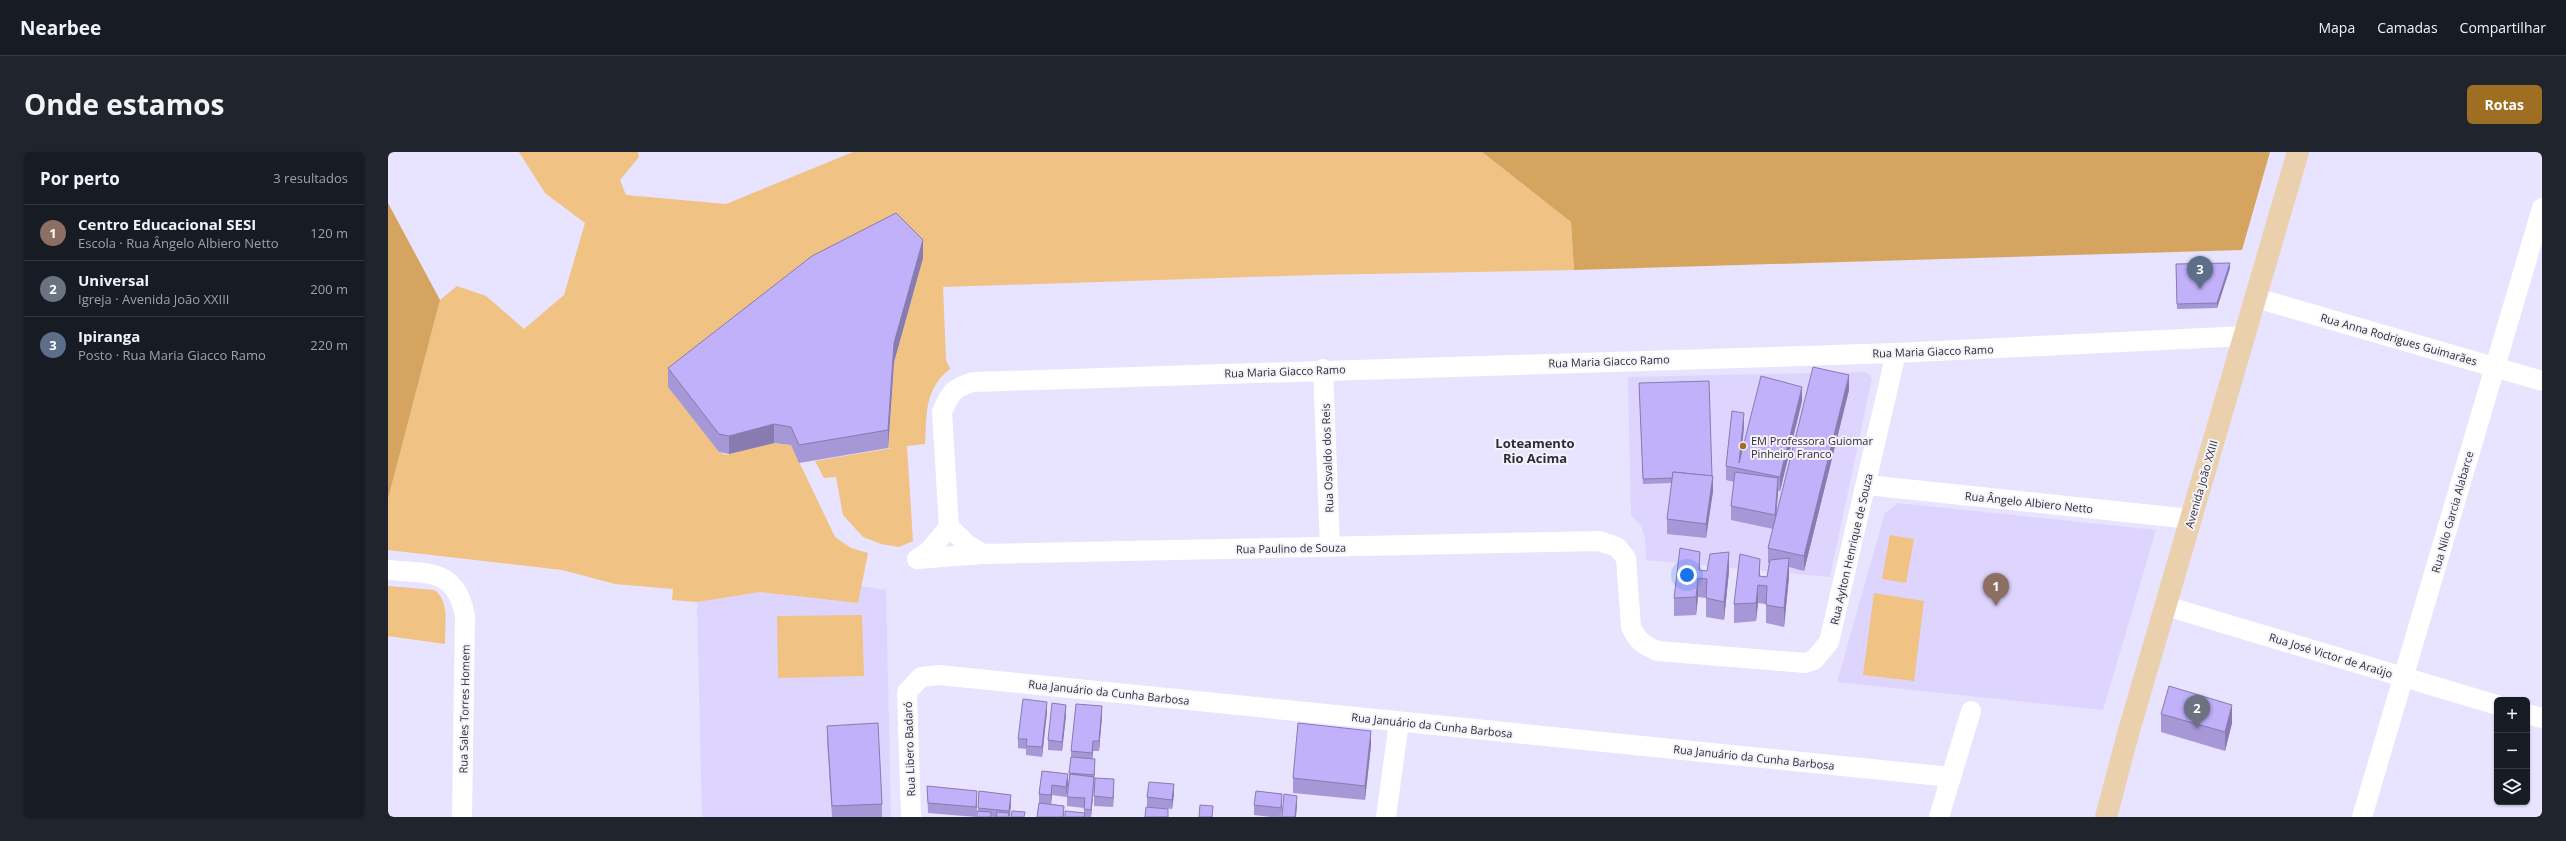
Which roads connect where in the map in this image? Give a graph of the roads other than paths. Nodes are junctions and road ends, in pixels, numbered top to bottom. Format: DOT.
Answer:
graph roads {
  1 [pos="2298,152"];
  2 [pos="2542,208"];
  3 [pos="2256,298"];
  4 [pos="2245,336"];
  5 [pos="1896,353"];
  6 [pos="2494,367"];
  7 [pos="1323,369"];
  8 [pos="2542,381"];
  9 [pos="1867,485"];
  10 [pos="2191,519"];
  11 [pos="950,527"];
  12 [pos="1599,541"];
  13 [pos="1330,547"];
  14 [pos="983,554"];
  15 [pos="388,570"];
  16 [pos="2166,606"];
  17 [pos="2405,677"];
  18 [pos="914,682"];
  19 [pos="2494,704"];
  20 [pos="1971,711"];
  21 [pos="2530,715"];
  22 [pos="2542,718"];
  23 [pos="1399,722"];
  24 [pos="1951,777"];
  25 [pos="462,817"];
  26 [pos="911,817"];
  27 [pos="1386,817"];
  28 [pos="1939,817"];
  29 [pos="2106,817"];
  30 [pos="2362,817"];
  1 -- 3 [label="main road, Avenida João XXIII"];
  2 -- 6 [label="street, Rua Nilo Garcia Alabarce"];
  3 -- 4 [label="main road, Avenida João XXIII"];
  3 -- 6 [label="street, Rua Anna Rodrigues Guimarães"];
  4 -- 5 [label="street, Rua Maria Giacco Ramo"];
  4 -- 10 [label="main road, Avenida João XXIII"];
  5 -- 7 [label="street, Rua Maria Giacco Ramo"];
  5 -- 9 [label="street, Rua Aylton Henrique de Souza"];
  6 -- 8 [label="street, Rua Anna Rodrigues Guimarães"];
  6 -- 17 [label="street, Rua Nilo Garcia Alabarce"];
  7 -- 11 [label="street, Rua Maria Giacco Ramo"];
  7 -- 13 [label="street, Rua Osvaldo dos Reis"];
  9 -- 10 [label="street, Rua Ângelo Albiero Netto"];
  9 -- 12 [label="street, Rua Aylton Henrique de Souza"];
  10 -- 16 [label="main road, Avenida João XXIII"];
  11 -- 14 [label="street"];
  11 -- 14 [label="street, Rua Paulino de Souza"];
  12 -- 13 [label="street, Rua Paulino de Souza"];
  13 -- 14 [label="street, Rua Paulino de Souza"];
  15 -- 25 [label="street, Rua Sales Torres Homem"];
  16 -- 17 [label="street, Rua José Victor de Araújo"];
  16 -- 29 [label="main road, Avenida João XXIII"];
  17 -- 19 [label="street, Rua José Victor de Araújo"];
  17 -- 30 [label="street, Rua Nilo Garcia Alabarce"];
  18 -- 23 [label="street, Rua Januário da Cunha Barbosa"];
  18 -- 26 [label="street, Rua Libero Badaró"];
  20 -- 24 [label="street"];
  21 -- 22 [label="street"];
  23 -- 24 [label="street, Rua Januário da Cunha Barbosa"];
  23 -- 27 [label="street"];
  24 -- 28 [label="street"];
}
